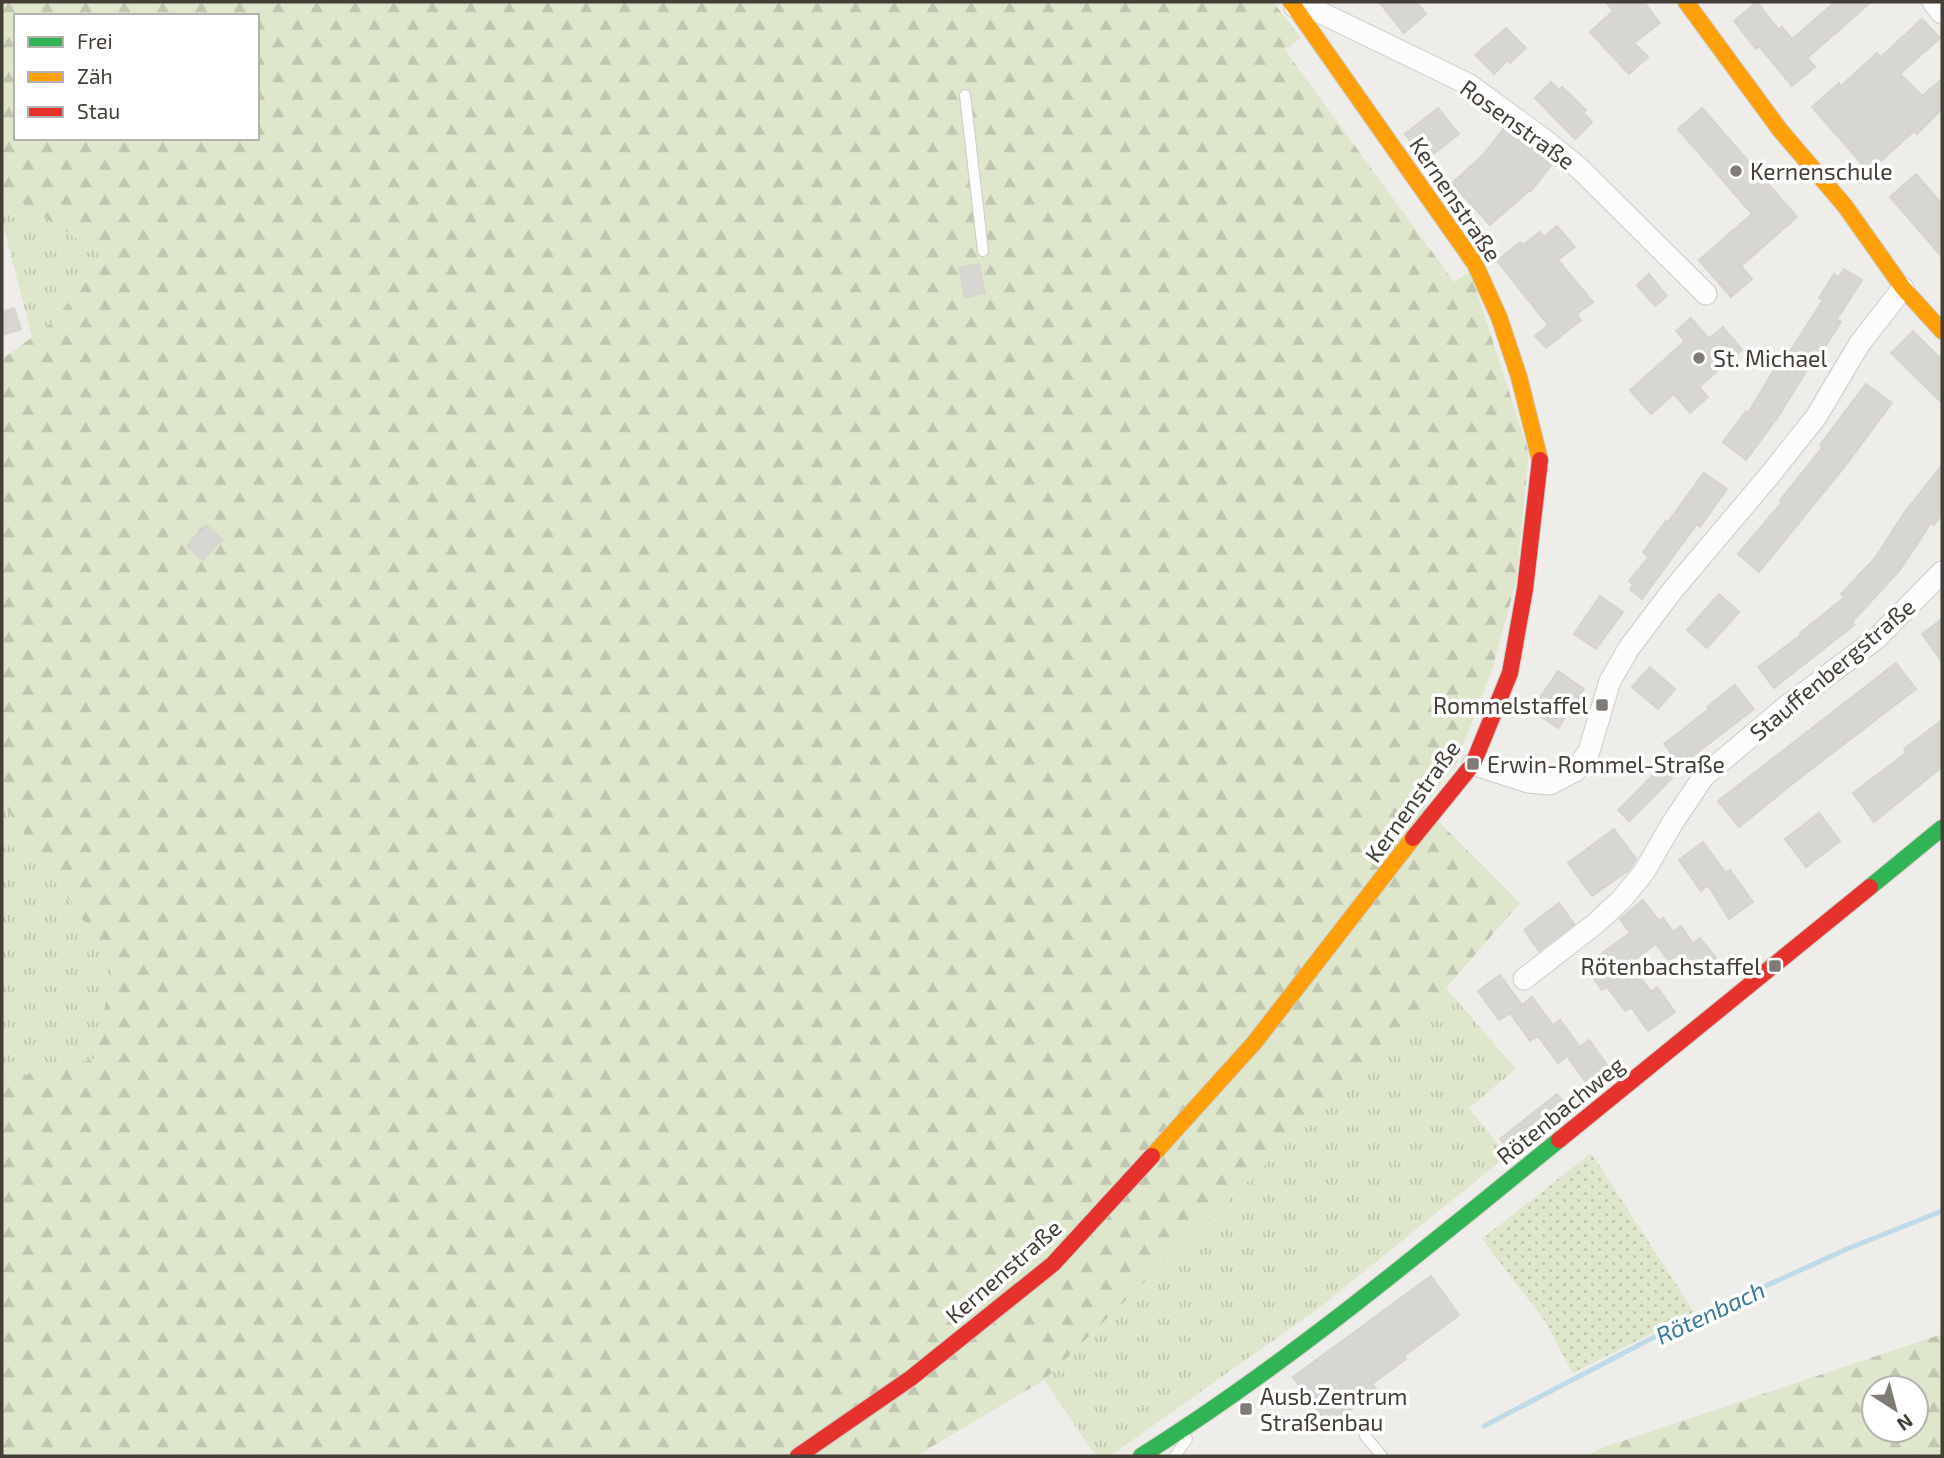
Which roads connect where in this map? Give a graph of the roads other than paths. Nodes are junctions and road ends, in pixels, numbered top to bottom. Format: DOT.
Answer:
graph roads {
  1 [pos="1686,2"];
  2 [pos="1933,2"];
  3 [pos="1293,4"];
  4 [pos="1942,13"];
  5 [pos="965,95"];
  6 [pos="984,251"];
  7 [pos="1903,288"];
  8 [pos="1706,294"];
  9 [pos="1942,329"];
  10 [pos="1942,572"];
  11 [pos="1472,764"];
  12 [pos="1942,828"];
  13 [pos="1524,979"];
  14 [pos="1200,1419"];
  15 [pos="1366,1436"];
  16 [pos="798,1456"];
  17 [pos="1141,1456"];
  18 [pos="1175,1456"];
  19 [pos="1382,1456"];
  1 -- 7 [label="street"];
  2 -- 4 [label="street"];
  3 -- 8 [label="street, Rosenstraße"];
  3 -- 11 [label="street, Kernenstraße"];
  5 -- 6 [label="lane"];
  7 -- 9 [label="street"];
  7 -- 11 [label="street"];
  10 -- 13 [label="street, Stauffenbergstraße"];
  11 -- 16 [label="street, Kernenstraße"];
  12 -- 14 [label="street, Rötenbachweg"];
  14 -- 17 [label="street, Rötenbachweg"];
  14 -- 18 [label="lane, Rötenbachweg"];
  15 -- 19 [label="lane"];
}
